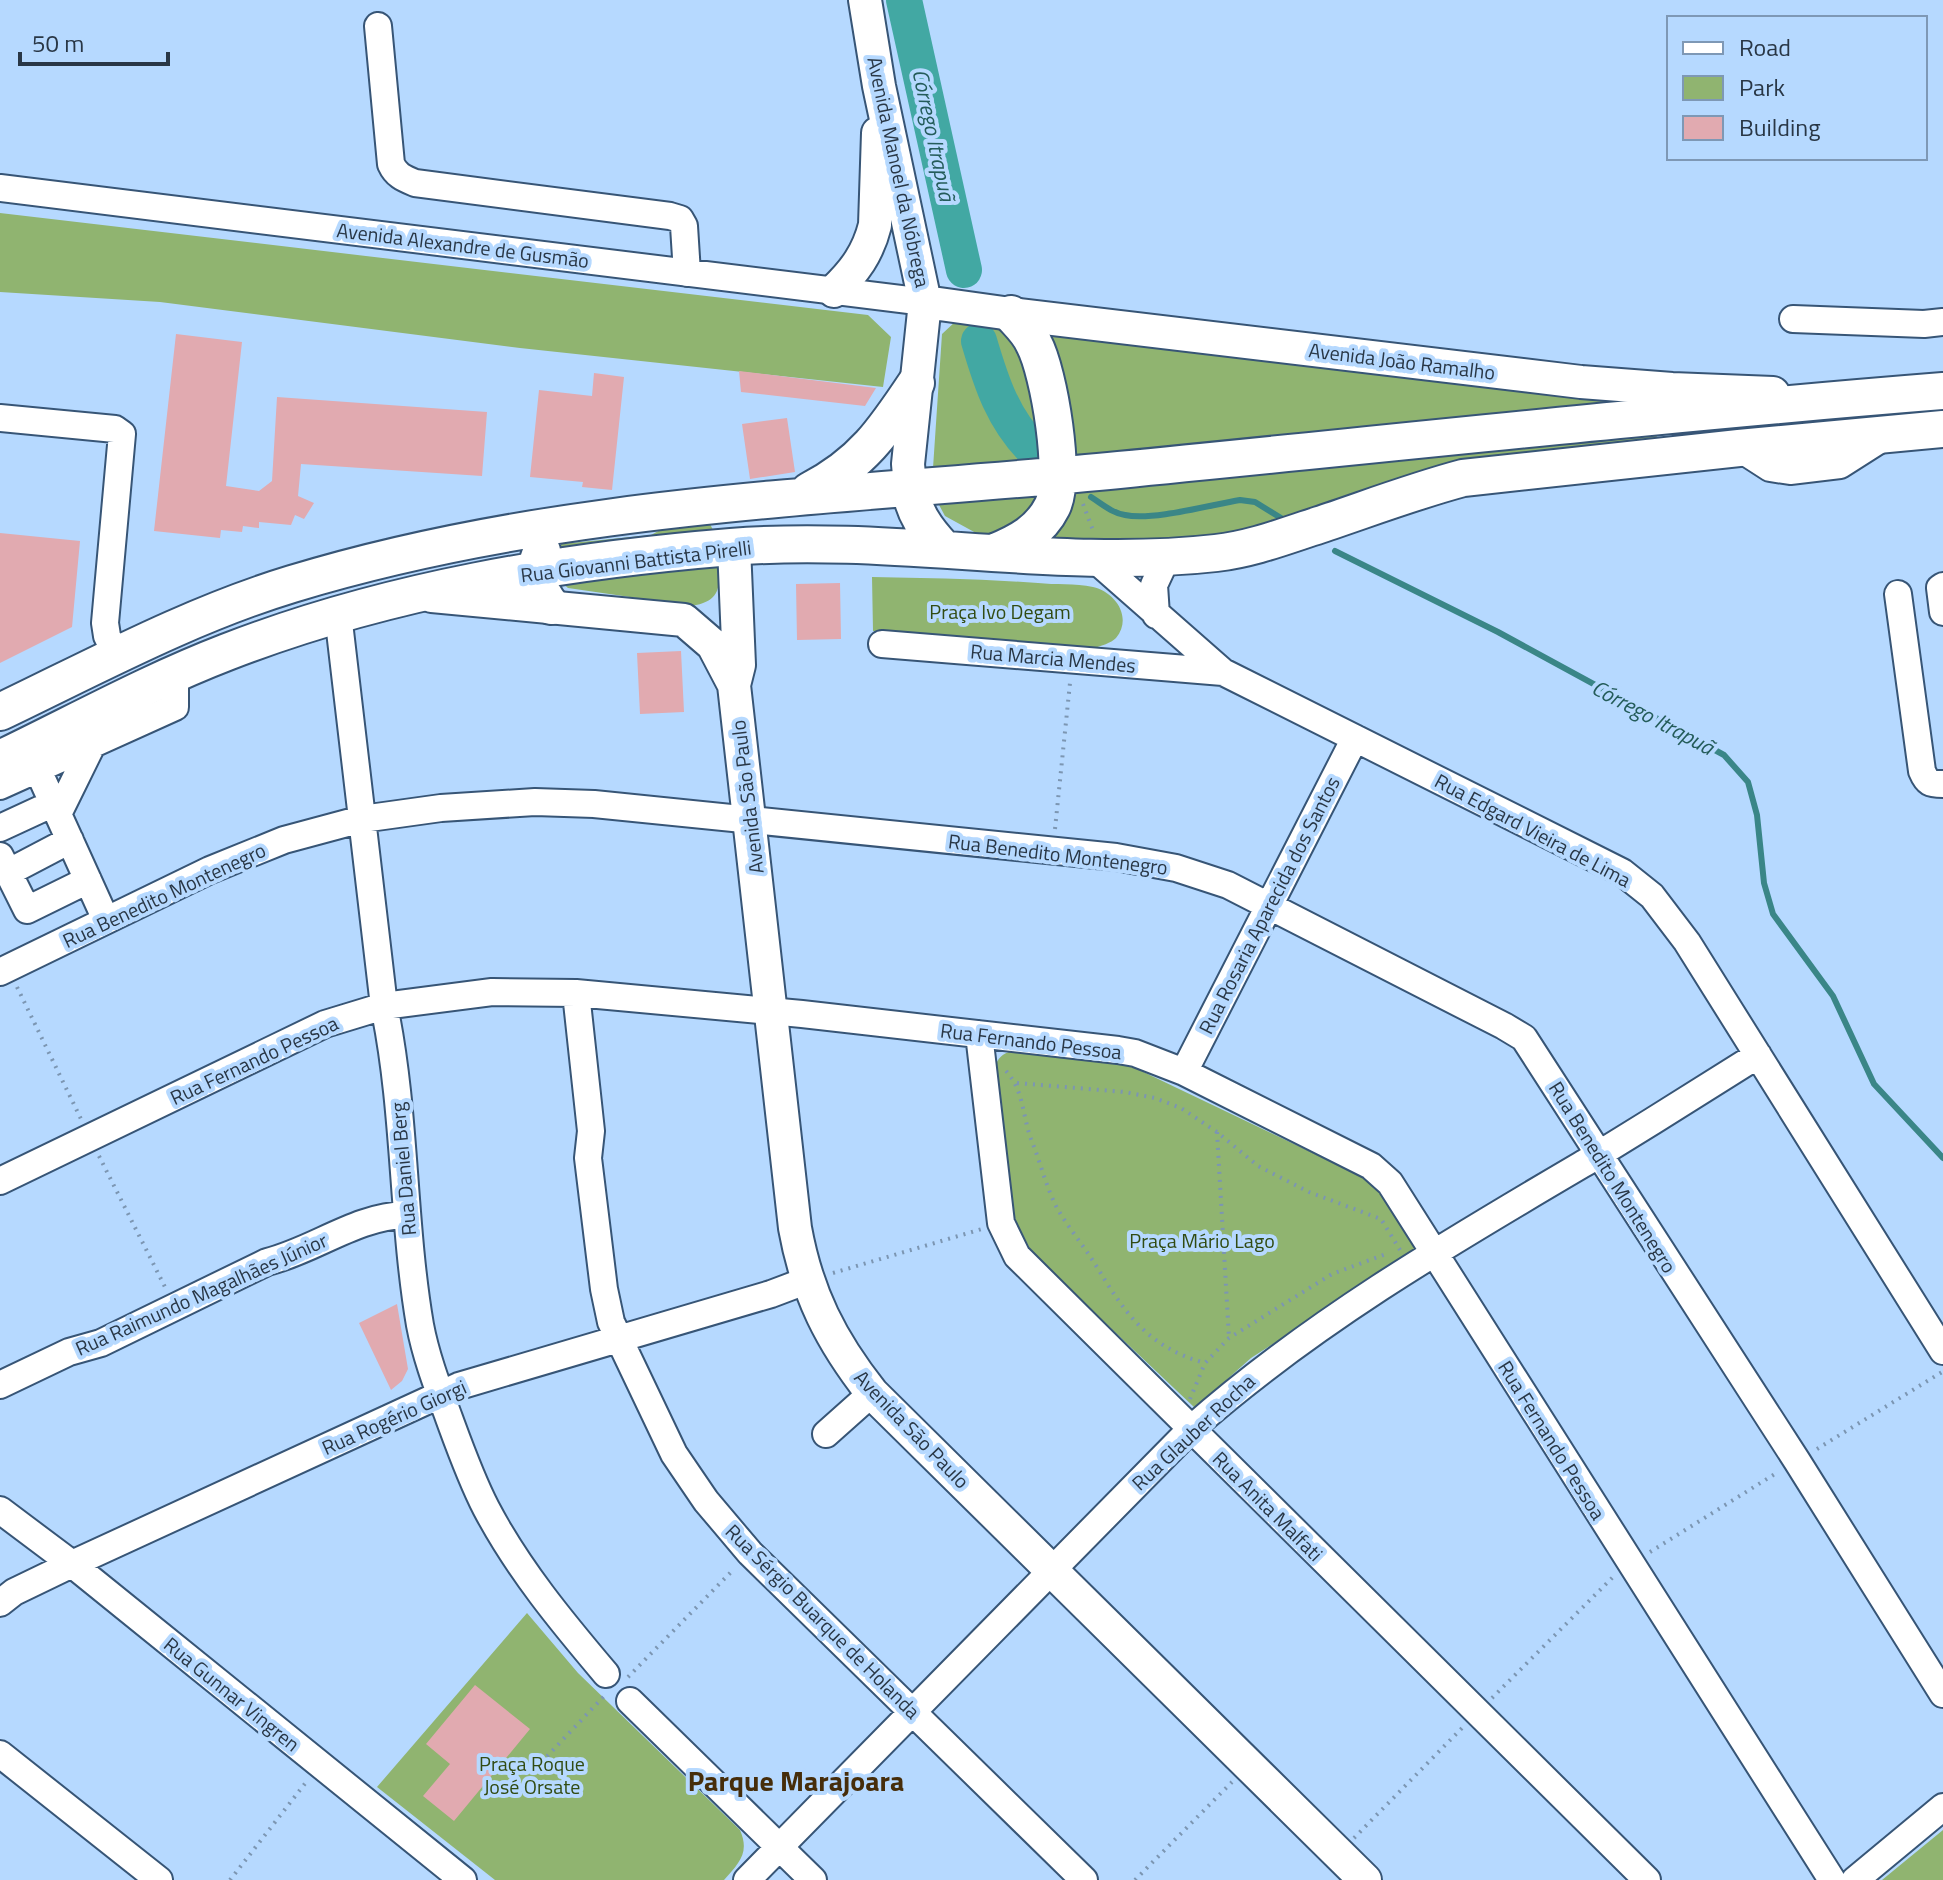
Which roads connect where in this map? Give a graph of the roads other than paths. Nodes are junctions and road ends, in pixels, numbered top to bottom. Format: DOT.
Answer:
graph roads {
  1 [pos="865,0"];
  2 [pos="378,26"];
  3 [pos="879,86"];
  4 [pos="0,188"];
  5 [pos="687,273"];
  6 [pos="834,291"];
  7 [pos="925,302"];
  8 [pos="1011,314"];
  9 [pos="1793,319"];
  10 [pos="1943,322"];
  11 [pos="916,383"];
  12 [pos="1943,391"];
  13 [pos="1881,396"];
  14 [pos="0,418"];
  15 [pos="1943,429"];
  16 [pos="1058,484"];
  17 [pos="910,487"];
  18 [pos="800,496"];
  19 [pos="708,506"];
  20 [pos="637,513"];
  21 [pos="734,547"];
  22 [pos="943,548"];
  23 [pos="995,552"];
  24 [pos="1097,557"];
  25 [pos="1167,557"];
  26 [pos="536,570"];
  27 [pos="1943,586"];
  28 [pos="1898,594"];
  29 [pos="417,595"];
  30 [pos="737,595"];
  31 [pos="551,606"];
  32 [pos="1943,612"];
  33 [pos="338,614"];
  34 [pos="1156,615"];
  35 [pos="684,620"];
  36 [pos="882,644"];
  37 [pos="117,656"];
  38 [pos="1223,672"];
  39 [pos="170,675"];
  40 [pos="734,685"];
  41 [pos="0,712"];
  42 [pos="1355,738"];
  43 [pos="92,745"];
  44 [pos="0,759"];
  45 [pos="38,770"];
  46 [pos="1943,784"];
  47 [pos="0,786"];
  48 [pos="56,808"];
  49 [pos="362,819"];
  50 [pos="750,821"];
  51 [pos="0,828"];
  52 [pos="70,840"];
  53 [pos="4,864"];
  54 [pos="83,882"];
  55 [pos="1269,906"];
  56 [pos="101,923"];
  57 [pos="4,970"];
  58 [pos="576,993"];
  59 [pos="384,1006"];
  60 [pos="771,1011"];
  61 [pos="979,1046"];
  62 [pos="1758,1055"];
  63 [pos="1184,1072"];
  64 [pos="1597,1155"];
  65 [pos="0,1181"];
  66 [pos="406,1215"];
  67 [pos="1433,1252"];
  68 [pos="808,1280"];
  69 [pos="617,1339"];
  70 [pos="1943,1351"];
  71 [pos="0,1385"];
  72 [pos="872,1393"];
  73 [pos="440,1395"];
  74 [pos="1191,1429"];
  75 [pos="826,1434"];
  76 [pos="0,1510"];
  77 [pos="72,1564"];
  78 [pos="1052,1570"];
  79 [pos="0,1603"];
  80 [pos="1943,1694"];
  81 [pos="913,1712"];
  82 [pos="0,1754"];
  83 [pos="1943,1807"];
  84 [pos="780,1848"];
  85 [pos="159,1880"];
  86 [pos="463,1880"];
  87 [pos="747,1880"];
  88 [pos="813,1880"];
  89 [pos="1084,1880"];
  90 [pos="1365,1880"];
  91 [pos="1647,1880"];
  92 [pos="1832,1880"];
  93 [pos="1855,1880"];
  1 -- 3 [label="main road, Avenida Manoel da Nóbrega"];
  2 -- 5 [label="street"];
  3 -- 6 [label="main road"];
  3 -- 7 [label="main road, Avenida Manoel da Nóbrega"];
  4 -- 5 [label="street, Avenida Alexandre de Gusmão"];
  5 -- 6 [label="street, Avenida Alexandre de Gusmão"];
  6 -- 7 [label="street, Avenida Alexandre de Gusmão"];
  7 -- 8 [label="main road, Avenida João Ramalho"];
  7 -- 11 [label="main road, Avenida Manoel da Nóbrega"];
  8 -- 13 [label="main road, Avenida João Ramalho"];
  8 -- 16 [label="highway"];
  9 -- 10 [label="street"];
  11 -- 17 [label="main road, Avenida Manoel da Nóbrega"];
  11 -- 18 [label="highway"];
  12 -- 13 [label="highway, Avenida João Ramalho"];
  13 -- 16 [label="highway, Avenida João Ramalho"];
  14 -- 37 [label="street"];
  15 -- 25 [label="highway, Rua Giovanni Battista Pirelli"];
  16 -- 17 [label="highway"];
  16 -- 23 [label="highway"];
  17 -- 18 [label="highway"];
  17 -- 22 [label="highway"];
  18 -- 19 [label="highway"];
  19 -- 20 [label="highway"];
  19 -- 21 [label="highway"];
  20 -- 26 [label="highway"];
  20 -- 37 [label="highway"];
  21 -- 22 [label="highway, Rua Giovanni Battista Pirelli"];
  21 -- 26 [label="highway, Rua Giovanni Battista Pirelli"];
  21 -- 30 [label="main road, Avenida São Paulo"];
  22 -- 23 [label="highway, Rua Giovanni Battista Pirelli"];
  23 -- 24 [label="highway, Rua Giovanni Battista Pirelli"];
  24 -- 25 [label="highway, Rua Giovanni Battista Pirelli"];
  24 -- 34 [label="street, Rua Edgard Vieira de Lima"];
  25 -- 34 [label="street"];
  26 -- 29 [label="highway, Rua Giovanni Battista Pirelli"];
  26 -- 31 [label="highway"];
  27 -- 32 [label="street"];
  28 -- 46 [label="street"];
  29 -- 31 [label="main road"];
  29 -- 33 [label="highway, Rua Giovanni Battista Pirelli"];
  30 -- 35 [label="main road"];
  30 -- 40 [label="main road, Avenida São Paulo"];
  31 -- 35 [label="main road"];
  33 -- 39 [label="highway, Rua Giovanni Battista Pirelli"];
  33 -- 49 [label="street, Rua Daniel Berg"];
  34 -- 38 [label="street, Rua Edgard Vieira de Lima"];
  35 -- 40 [label="main road, Avenida São Paulo"];
  36 -- 38 [label="street, Rua Marcia Mendes"];
  37 -- 41 [label="highway"];
  38 -- 42 [label="street, Rua Edgard Vieira de Lima"];
  39 -- 43 [label="street"];
  39 -- 44 [label="highway, Rua Giovanni Battista Pirelli"];
  40 -- 50 [label="main road, Avenida São Paulo"];
  42 -- 55 [label="street, Rua Rosaria Aparecida dos Santos"];
  42 -- 62 [label="street, Rua Edgard Vieira de Lima"];
  43 -- 45 [label="street"];
  43 -- 48 [label="street"];
  45 -- 47 [label="street"];
  45 -- 48 [label="street"];
  48 -- 51 [label="street"];
  48 -- 52 [label="street"];
  49 -- 50 [label="street, Rua Benedito Montenegro"];
  49 -- 56 [label="street, Rua Benedito Montenegro"];
  49 -- 59 [label="street, Rua Daniel Berg"];
  50 -- 55 [label="street, Rua Benedito Montenegro"];
  50 -- 60 [label="main road, Avenida São Paulo"];
  52 -- 53 [label="street"];
  52 -- 54 [label="street"];
  53 -- 54 [label="street"];
  54 -- 56 [label="street"];
  55 -- 63 [label="street, Rua Rosaria Aparecida dos Santos"];
  55 -- 64 [label="street, Rua Benedito Montenegro"];
  56 -- 57 [label="street, Rua Benedito Montenegro"];
  58 -- 59 [label="street, Rua Fernando Pessoa"];
  58 -- 60 [label="street, Rua Fernando Pessoa"];
  58 -- 69 [label="street, Rua Sérgio Buarque de Holanda"];
  59 -- 65 [label="street, Rua Fernando Pessoa"];
  59 -- 66 [label="street, Rua Daniel Berg"];
  60 -- 61 [label="street, Rua Fernando Pessoa"];
  60 -- 68 [label="main road, Avenida São Paulo"];
  61 -- 63 [label="street, Rua Fernando Pessoa"];
  61 -- 74 [label="street, Rua Anita Malfati"];
  62 -- 64 [label="street, Rua Glauber Rocha"];
  62 -- 70 [label="street, Rua Edgard Vieira de Lima"];
  63 -- 67 [label="street, Rua Fernando Pessoa"];
  64 -- 67 [label="street, Rua Glauber Rocha"];
  64 -- 80 [label="street, Rua Benedito Montenegro"];
  66 -- 71 [label="street, Rua Raimundo Magalhães Júnior"];
  66 -- 73 [label="street, Rua Daniel Berg"];
  67 -- 74 [label="street, Rua Glauber Rocha"];
  67 -- 92 [label="street, Rua Fernando Pessoa"];
  68 -- 69 [label="street, Rua Rogério Giorgi"];
  68 -- 72 [label="main road, Avenida São Paulo"];
  69 -- 73 [label="street, Rua Rogério Giorgi"];
  69 -- 81 [label="street, Rua Sérgio Buarque de Holanda"];
  72 -- 75 [label="street"];
  72 -- 78 [label="main road, Avenida São Paulo"];
  73 -- 77 [label="street, Rua Rogério Giorgi"];
  73 -- 84 [label="street, Rua Daniel Berg"];
  74 -- 78 [label="street, Rua Glauber Rocha"];
  74 -- 91 [label="street, Rua Anita Malfati"];
  76 -- 77 [label="street, Rua Gunnar Vingren"];
  77 -- 79 [label="street, Rua Rogério Giorgi"];
  77 -- 86 [label="street, Rua Gunnar Vingren"];
  78 -- 81 [label="street, Rua Glauber Rocha"];
  78 -- 90 [label="main road, Avenida São Paulo"];
  81 -- 84 [label="street, Rua Glauber Rocha"];
  81 -- 89 [label="street, Rua Sérgio Buarque de Holanda"];
  82 -- 85 [label="street"];
  83 -- 93 [label="street"];
  84 -- 87 [label="street, Rua Glauber Rocha"];
  84 -- 88 [label="street, Rua Daniel Berg"];
}
